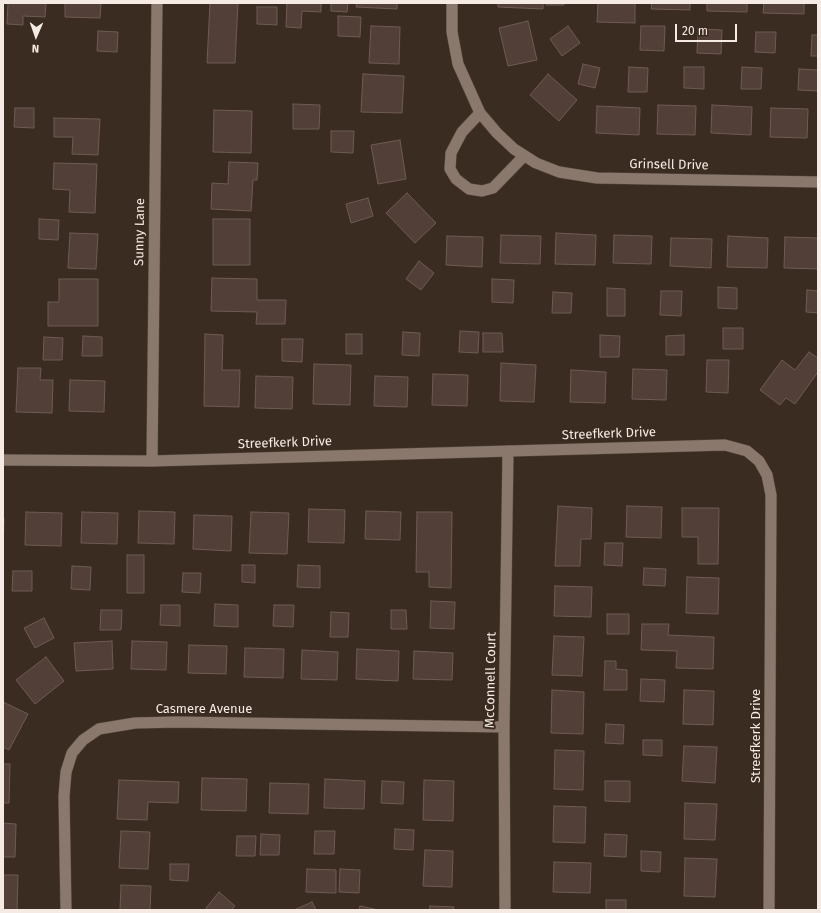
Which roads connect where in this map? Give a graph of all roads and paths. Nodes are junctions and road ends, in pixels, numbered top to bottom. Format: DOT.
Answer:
graph roads {
  1 [pos="157,3"];
  2 [pos="452,3"];
  3 [pos="480,113"];
  4 [pos="524,156"];
  5 [pos="818,182"];
  6 [pos="508,451"];
  7 [pos="3,460"];
  8 [pos="152,461"];
  9 [pos="504,727"];
  10 [pos="66,910"];
  11 [pos="505,910"];
  12 [pos="769,910"];
  1 -- 8 [label="street, Sunny Lane"];
  2 -- 3 [label="street, Grinsell Drive"];
  3 -- 4 [label="street, Grinsell Drive"];
  3 -- 4 [label="street"];
  4 -- 5 [label="street, Grinsell Drive"];
  6 -- 8 [label="street, Streefkerk Drive"];
  6 -- 9 [label="street, McConnell Court"];
  6 -- 12 [label="street, Streefkerk Drive"];
  7 -- 8 [label="street, Streefkerk Drive"];
  9 -- 10 [label="street, Casmere Avenue"];
  9 -- 11 [label="street, McConnell Court"];
}
